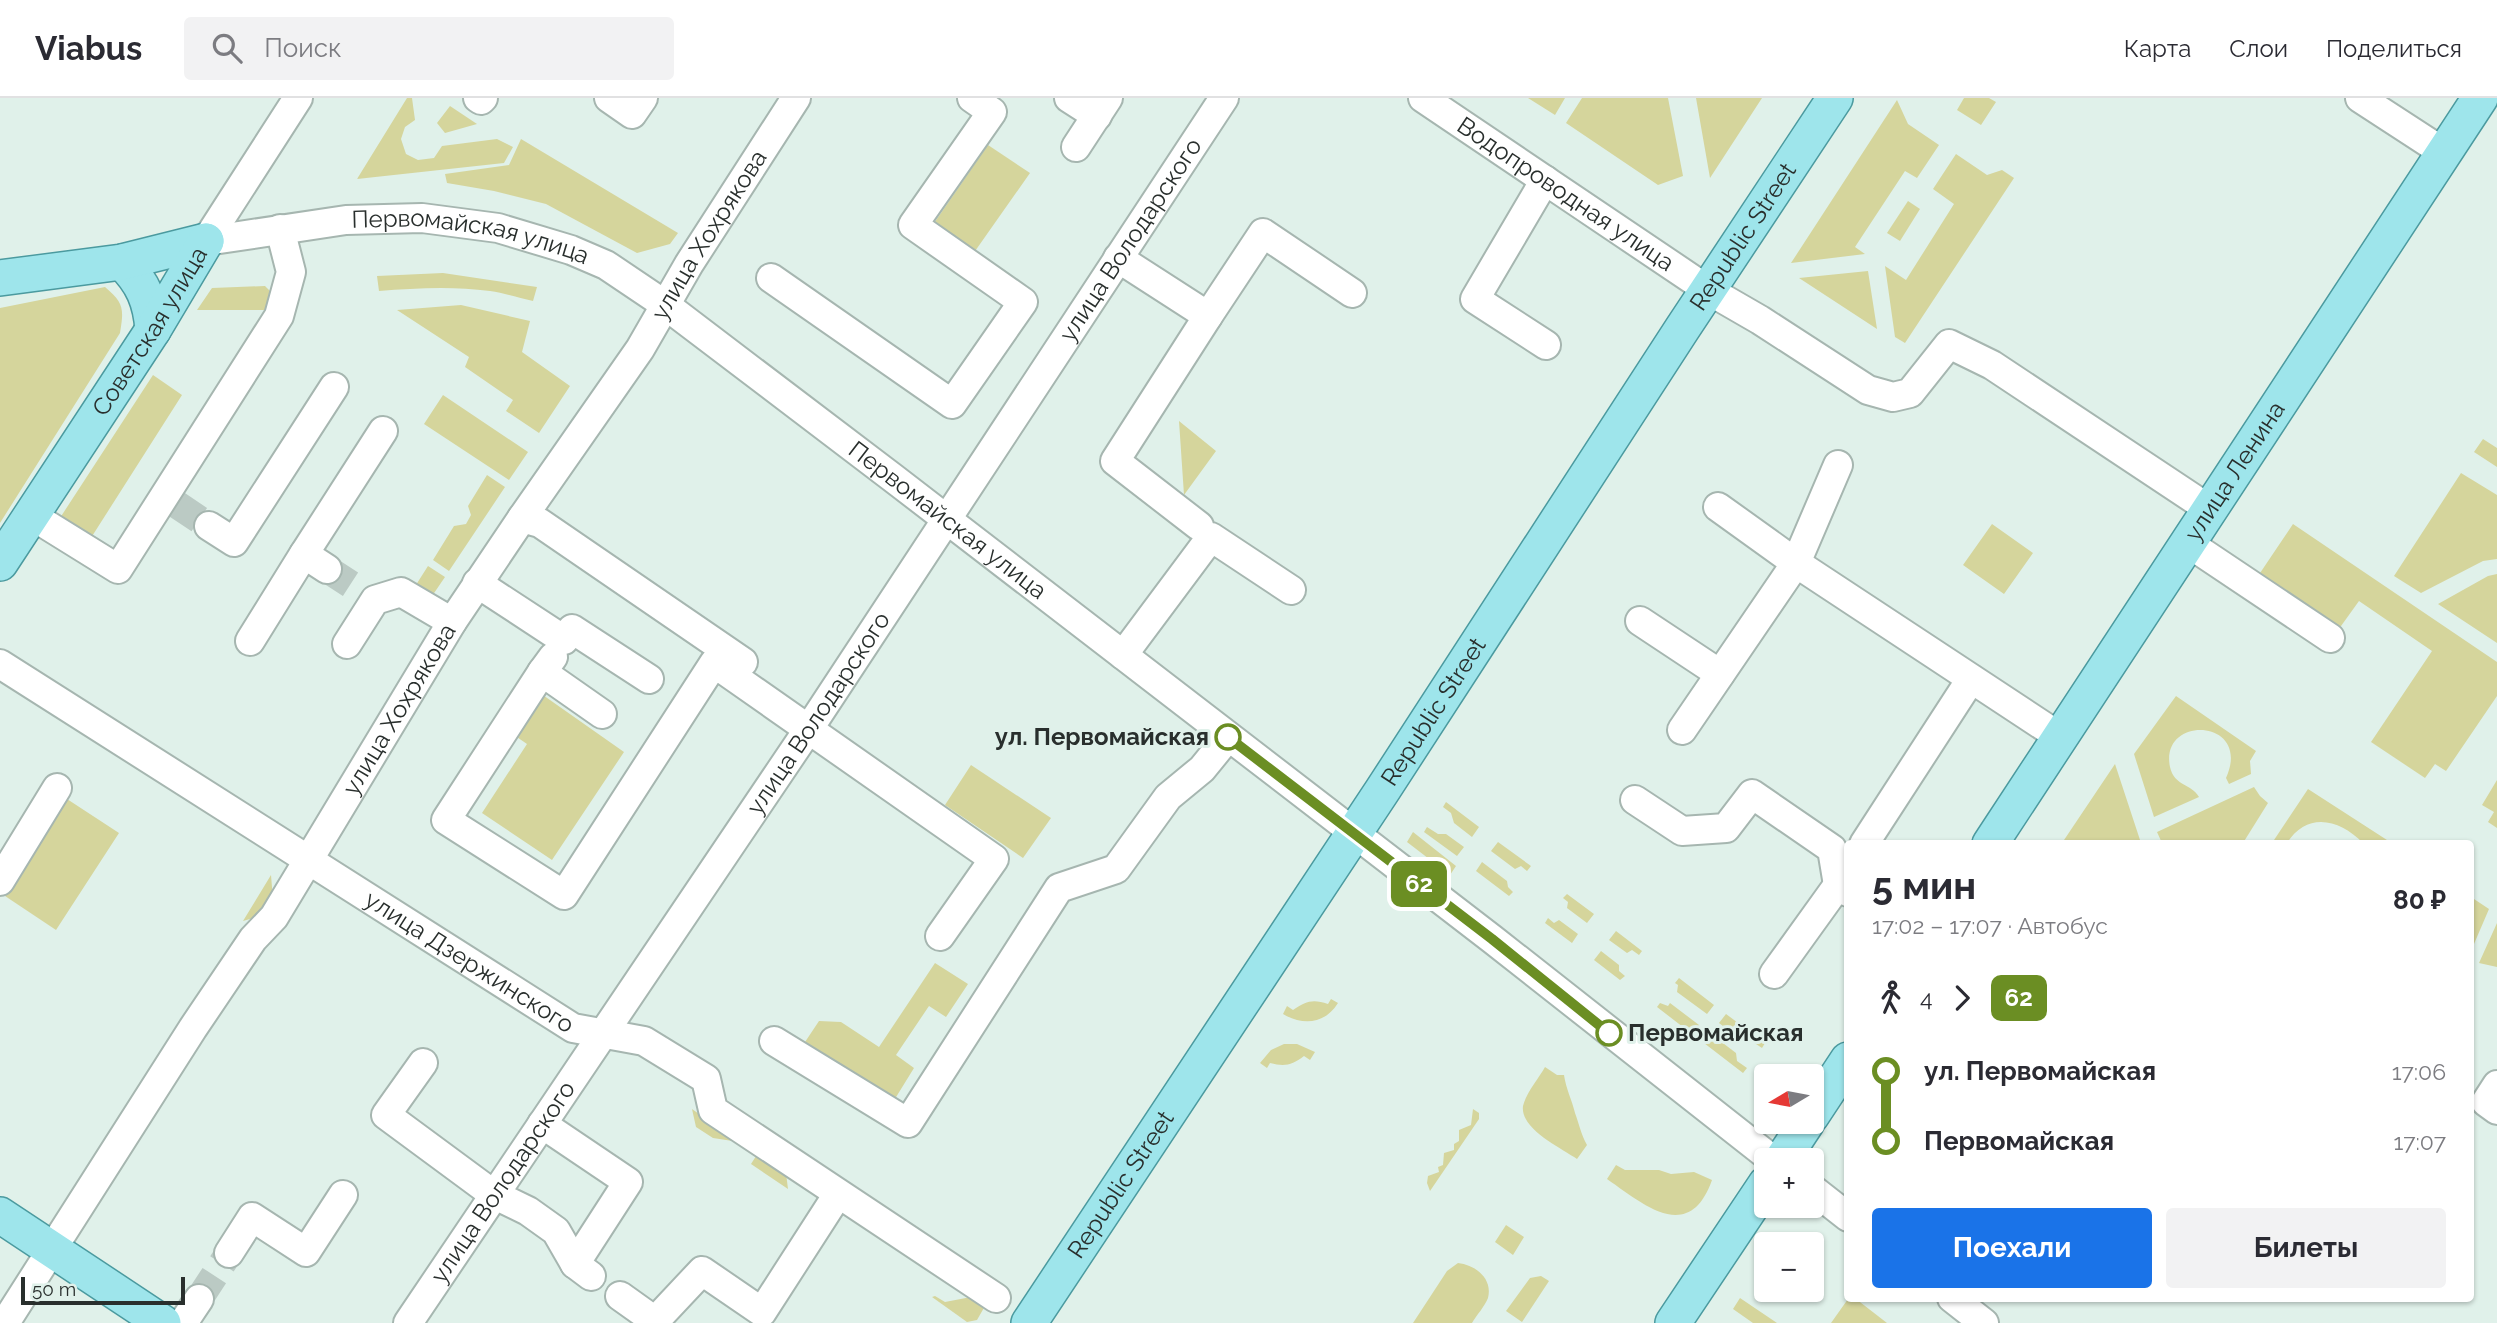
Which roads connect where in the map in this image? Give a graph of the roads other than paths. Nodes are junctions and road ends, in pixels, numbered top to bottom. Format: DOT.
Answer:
graph roads {
  1 [pos="298,98"];
  2 [pos="608,98"];
  3 [pos="643,98"];
  4 [pos="796,98"];
  5 [pos="972,98"];
  6 [pos="1069,98"];
  7 [pos="1224,98"];
  8 [pos="1423,98"];
  9 [pos="1835,98"];
  10 [pos="2360,98"];
  11 [pos="2480,98"];
  12 [pos="1102,107"];
  13 [pos="1076,147"];
  14 [pos="2443,152"];
  15 [pos="1545,180"];
  16 [pos="280,229"];
  17 [pos="206,241"];
  18 [pos="1118,258"];
  19 [pos="122,262"];
  20 [pos="0,278"];
  21 [pos="771,278"];
  22 [pos="1708,290"];
  23 [pos="1352,293"];
  24 [pos="664,304"];
  25 [pos="1208,316"];
  26 [pos="153,330"];
  27 [pos="1546,345"];
  28 [pos="334,387"];
  29 [pos="383,431"];
  30 [pos="1838,465"];
  31 [pos="1718,507"];
  32 [pos="2209,509"];
  33 [pos="31,515"];
  34 [pos="522,517"];
  35 [pos="946,519"];
  36 [pos="209,526"];
  37 [pos="1199,526"];
  38 [pos="2188,543"];
  39 [pos="0,562"];
  40 [pos="1796,563"];
  41 [pos="477,583"];
  42 [pos="1291,590"];
  43 [pos="1640,621"];
  44 [pos="452,622"];
  45 [pos="2330,638"];
  46 [pos="564,640"];
  47 [pos="250,641"];
  48 [pos="346,643"];
  49 [pos="1123,655"];
  50 [pos="743,662"];
  51 [pos="0,664"];
  52 [pos="542,672"];
  53 [pos="1720,674"];
  54 [pos="649,679"];
  55 [pos="1971,679"];
  56 [pos="602,713"];
  57 [pos="808,730"];
  58 [pos="1682,730"];
  59 [pos="1228,737"];
  60 [pos="2060,737"];
  61 [pos="57,788"];
  62 [pos="1635,800"];
  63 [pos="1353,834"];
  64 [pos="1867,840"];
  65 [pos="1993,840"];
  66 [pos="308,860"];
  67 [pos="0,881"];
  68 [pos="1843,888"];
  69 [pos="940,936"];
  70 [pos="1774,974"];
  71 [pos="605,1032"];
  72 [pos="774,1041"];
  73 [pos="423,1063"];
  74 [pos="1844,1066"];
  75 [pos="2497,1085"];
  76 [pos="1824,1096"];
  77 [pos="2497,1110"];
  78 [pos="547,1116"];
  79 [pos="1758,1148"];
  80 [pos="838,1194"];
  81 [pos="343,1195"];
  82 [pos="493,1195"];
  83 [pos="1824,1198"];
  84 [pos="1754,1202"];
  85 [pos="1844,1214"];
  86 [pos="0,1215"];
  87 [pos="52,1249"];
  88 [pos="229,1253"];
  89 [pos="620,1297"];
  90 [pos="199,1298"];
  91 [pos="996,1298"];
  92 [pos="1957,1302"];
  93 [pos="769,1318"];
  94 [pos="5,1323"];
  95 [pos="163,1323"];
  96 [pos="183,1323"];
  97 [pos="408,1323"];
  98 [pos="1029,1323"];
  99 [pos="1673,1323"];
  100 [pos="1984,1323"];
  1 -- 17 [label="street, Советская улица"];
  2 -- 3 [label="street"];
  4 -- 24 [label="street, улица Хохрякова"];
  5 -- 21 [label="street"];
  6 -- 12 [label="street"];
  7 -- 18 [label="street, улица Володарского"];
  8 -- 15 [label="street, Водопроводная улица"];
  9 -- 22 [label="main road, Republic Street"];
  10 -- 14 [label="street"];
  11 -- 14 [label="main road, улица Ленина"];
  12 -- 13 [label="street"];
  14 -- 32 [label="main road, улица Ленина"];
  15 -- 22 [label="street, Водопроводная улица"];
  15 -- 27 [label="street"];
  16 -- 17 [label="street, Первомайская улица"];
  16 -- 24 [label="street, Первомайская улица"];
  16 -- 33 [label="street"];
  17 -- 19 [label="main road, Первомайская улица"];
  17 -- 26 [label="main road, Советская улица"];
  18 -- 25 [label="street"];
  18 -- 35 [label="street, улица Володарского"];
  19 -- 20 [label="main road, Первомайская улица"];
  19 -- 26 [label="main road"];
  22 -- 32 [label="street, Водопроводная улица"];
  22 -- 63 [label="main road, Republic Street"];
  23 -- 25 [label="street"];
  24 -- 34 [label="street, улица Хохрякова"];
  24 -- 35 [label="street, Первомайская улица"];
  25 -- 37 [label="street"];
  26 -- 33 [label="main road, Советская улица"];
  28 -- 36 [label="street"];
  29 -- 47 [label="street"];
  30 -- 40 [label="street"];
  31 -- 40 [label="street"];
  32 -- 38 [label="main road, улица Ленина"];
  33 -- 39 [label="main road, Советская улица"];
  34 -- 41 [label="street, улица Хохрякова"];
  34 -- 50 [label="street"];
  35 -- 49 [label="street, Первомайская улица"];
  35 -- 57 [label="street, улица Володарского"];
  38 -- 45 [label="street"];
  38 -- 60 [label="main road, улица Ленина"];
  40 -- 53 [label="street"];
  40 -- 55 [label="street"];
  41 -- 44 [label="street, улица Хохрякова"];
  41 -- 46 [label="street"];
  42 -- 49 [label="street"];
  43 -- 53 [label="street"];
  44 -- 48 [label="street"];
  44 -- 66 [label="street, улица Хохрякова"];
  46 -- 52 [label="street"];
  46 -- 54 [label="street"];
  49 -- 59 [label="street, Первомайская улица"];
  51 -- 66 [label="street, улица Дзержинского"];
  52 -- 56 [label="street"];
  52 -- 57 [label="street"];
  53 -- 58 [label="street"];
  55 -- 60 [label="street"];
  55 -- 64 [label="street"];
  57 -- 69 [label="street"];
  57 -- 71 [label="street, улица Володарского"];
  59 -- 63 [label="street, Первомайская улица"];
  59 -- 72 [label="street"];
  60 -- 65 [label="main road, улица Ленина"];
  61 -- 67 [label="street"];
  62 -- 68 [label="street"];
  63 -- 79 [label="street, Первомайская улица"];
  63 -- 98 [label="main road, Republic Street"];
  66 -- 71 [label="street, улица Дзержинского"];
  66 -- 87 [label="street, улица Хохрякова"];
  68 -- 70 [label="street"];
  71 -- 78 [label="street, улица Володарского"];
  71 -- 80 [label="street, улица Дзержинского"];
  73 -- 82 [label="street"];
  74 -- 76 [label="main road"];
  75 -- 77 [label="street"];
  78 -- 82 [label="street, улица Володарского"];
  78 -- 82 [label="street"];
  80 -- 91 [label="street, улица Дзержинского"];
  80 -- 93 [label="street"];
  81 -- 88 [label="street"];
  82 -- 97 [label="street, улица Володарского"];
  83 -- 85 [label="street"];
  84 -- 99 [label="main road"];
  86 -- 87 [label="main road"];
  87 -- 94 [label="street, улица Хохрякова"];
  87 -- 95 [label="main road"];
  89 -- 93 [label="street"];
  90 -- 96 [label="street"];
  92 -- 100 [label="street"];
}
